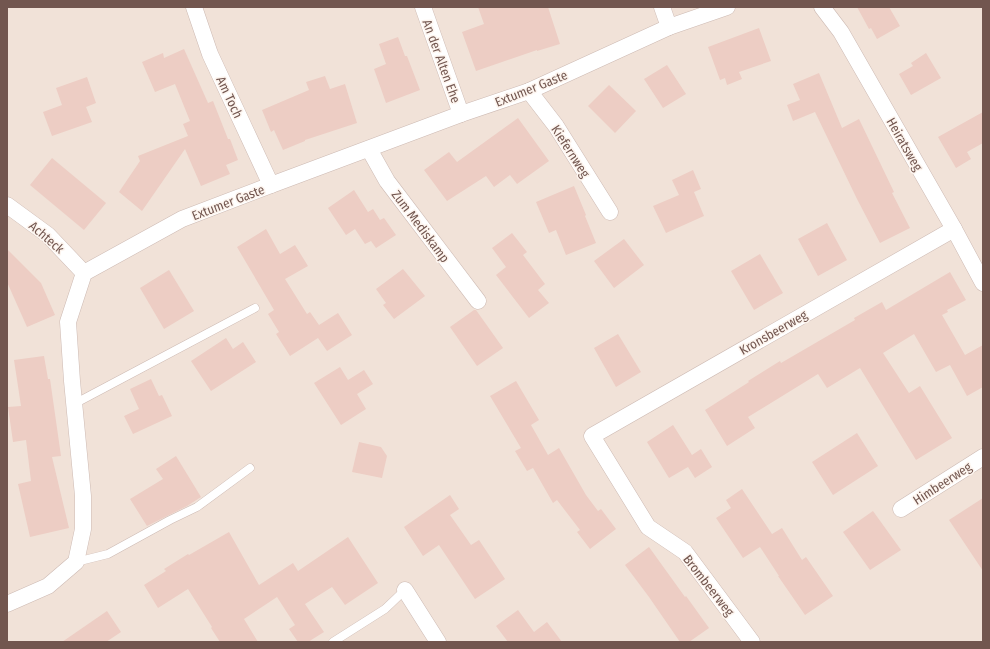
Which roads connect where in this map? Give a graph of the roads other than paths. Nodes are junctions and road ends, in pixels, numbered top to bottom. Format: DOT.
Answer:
graph roads {
  1 [pos="194,7"];
  2 [pos="423,7"];
  3 [pos="662,7"];
  4 [pos="726,7"];
  5 [pos="822,7"];
  6 [pos="669,27"];
  7 [pos="529,91"];
  8 [pos="461,114"];
  9 [pos="369,149"];
  10 [pos="271,185"];
  11 [pos="7,205"];
  12 [pos="610,212"];
  13 [pos="954,229"];
  14 [pos="84,272"];
  15 [pos="983,283"];
  16 [pos="478,301"];
  17 [pos="255,308"];
  18 [pos="74,404"];
  19 [pos="592,436"];
  20 [pos="983,457"];
  21 [pos="250,468"];
  22 [pos="901,509"];
  23 [pos="76,562"];
  24 [pos="405,590"];
  25 [pos="7,604"];
  26 [pos="333,642"];
  27 [pos="438,642"];
  28 [pos="752,642"];
  1 -- 10 [label="street, Am Toch"];
  2 -- 8 [label="street, An der Alten Ehe"];
  3 -- 6 [label="street"];
  4 -- 6 [label="street, Extumer Gaste"];
  5 -- 13 [label="street, Heiratsweg"];
  6 -- 7 [label="street, Extumer Gaste"];
  7 -- 8 [label="street, Extumer Gaste"];
  7 -- 12 [label="street, Kiefernweg"];
  8 -- 9 [label="street, Extumer Gaste"];
  9 -- 10 [label="street, Extumer Gaste"];
  9 -- 16 [label="street, Zum Mediskamp"];
  10 -- 14 [label="street, Extumer Gaste"];
  11 -- 14 [label="street, Achteck"];
  13 -- 15 [label="street, Heiratsweg"];
  13 -- 19 [label="street, Kronsbeerweg"];
  14 -- 18 [label="street"];
  17 -- 18 [label="lane"];
  18 -- 23 [label="street"];
  19 -- 28 [label="street, Brombeerweg"];
  20 -- 22 [label="street, Himbeerweg"];
  21 -- 23 [label="lane"];
  23 -- 25 [label="street"];
  24 -- 26 [label="lane"];
  24 -- 27 [label="street"];
}
